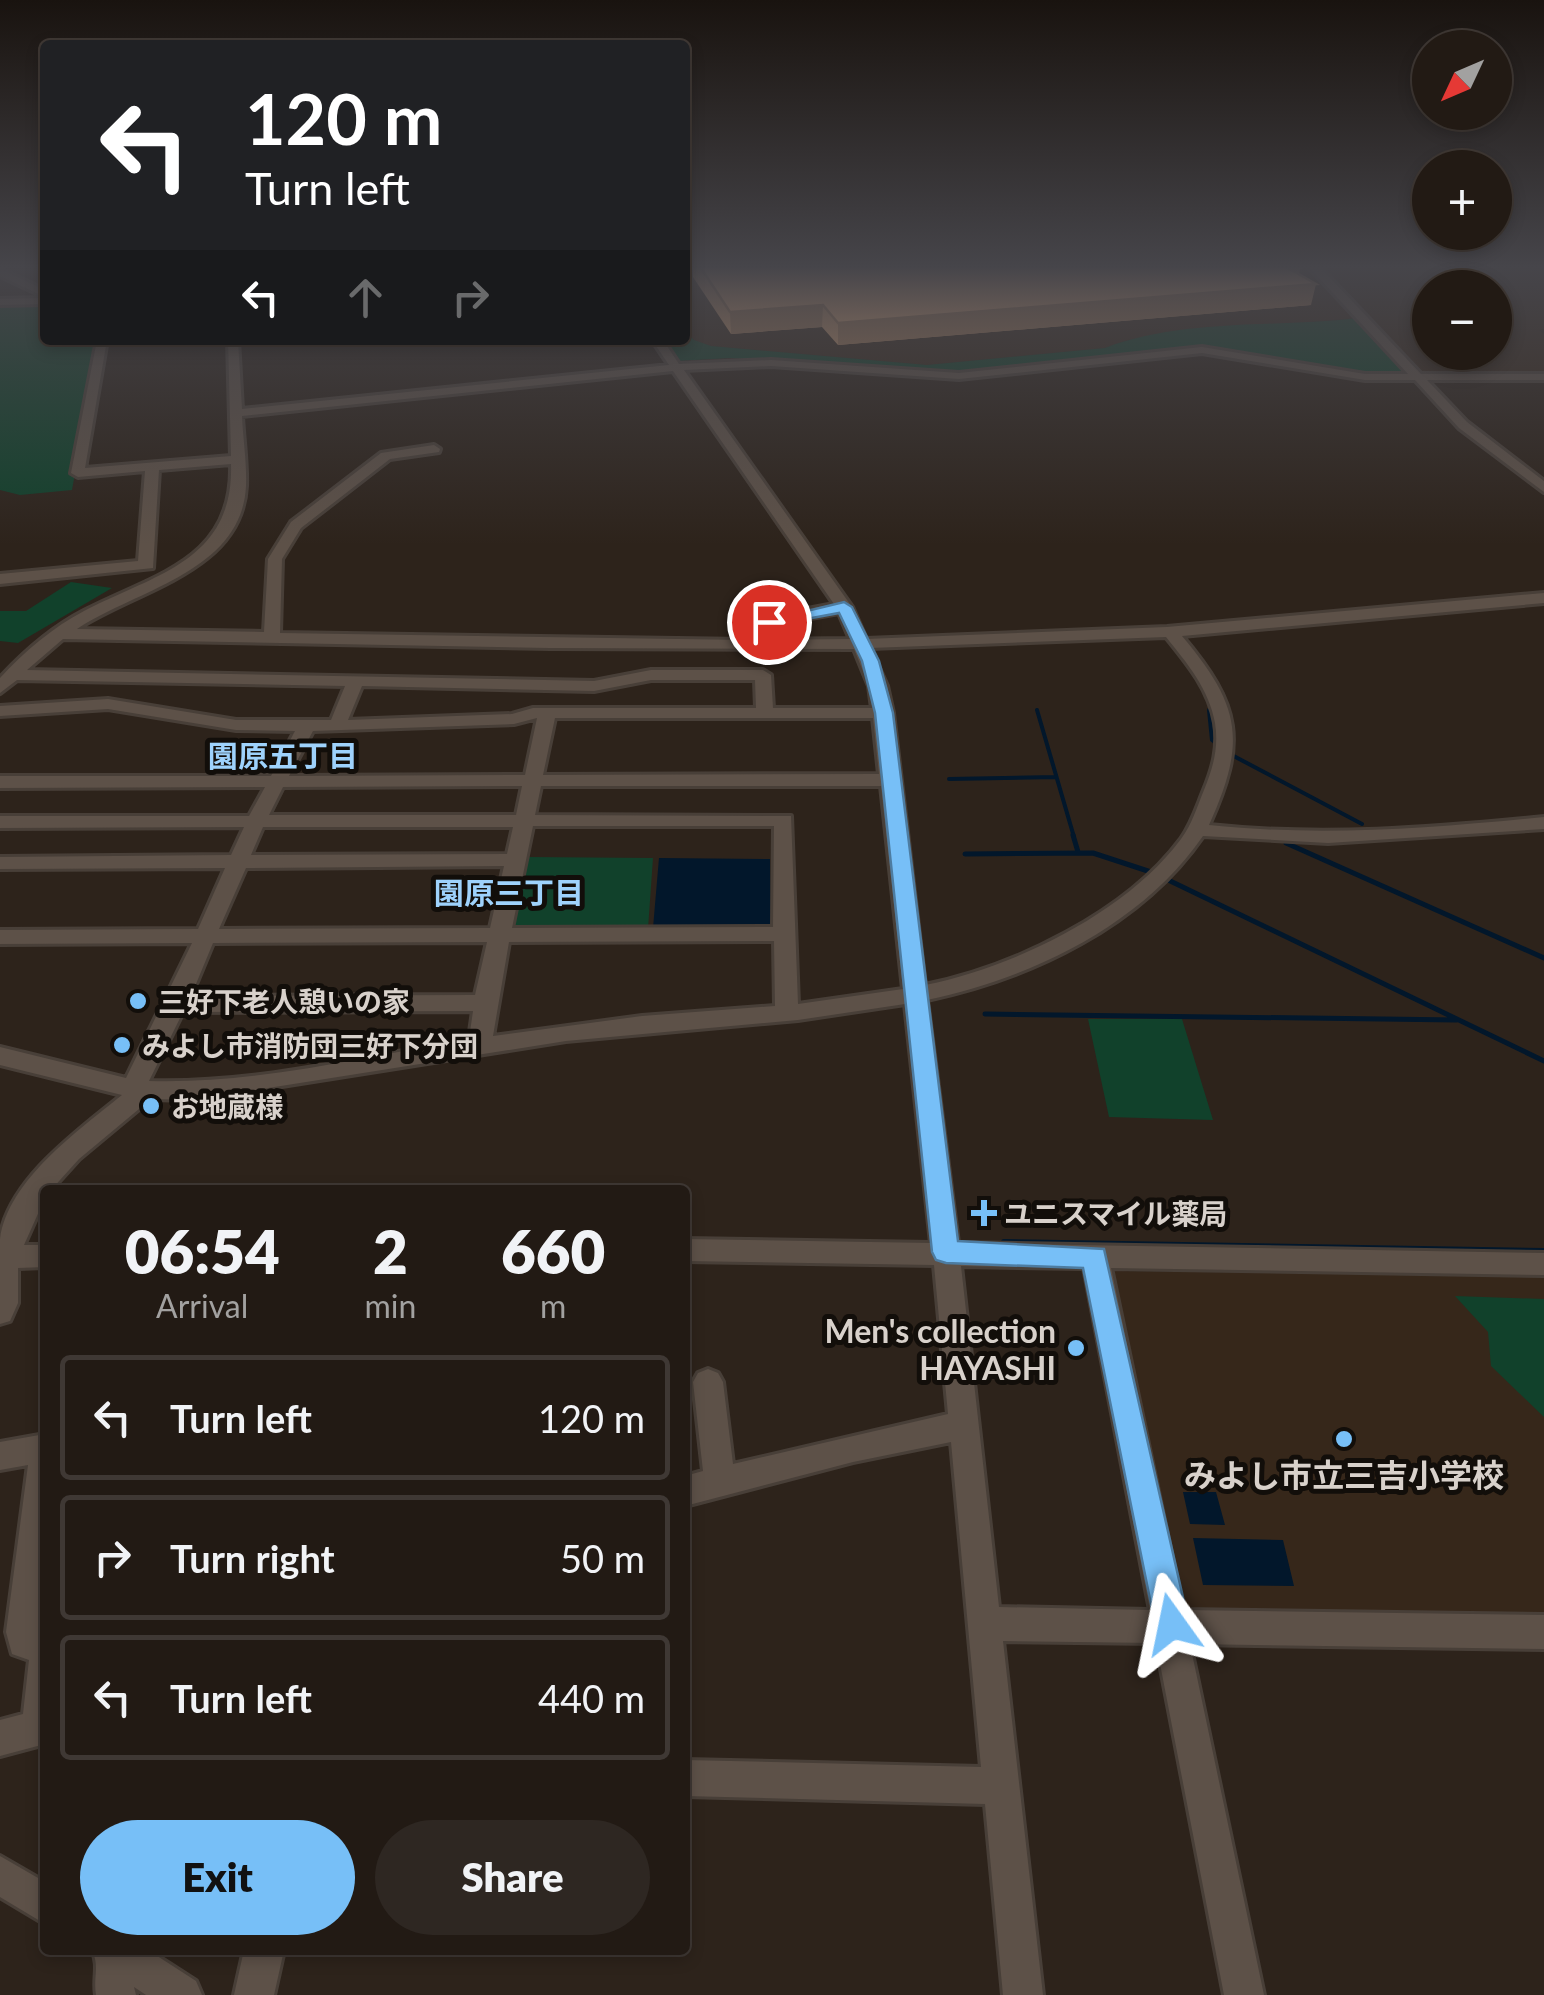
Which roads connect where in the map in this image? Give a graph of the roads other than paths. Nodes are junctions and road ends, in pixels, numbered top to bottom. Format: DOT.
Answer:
graph roads {
  1 [pos="99,358"];
  2 [pos="235,358"];
  3 [pos="670,358"];
  4 [pos="1127,358"];
  5 [pos="1258,358"];
  6 [pos="1402,358"];
  7 [pos="676,367"];
  8 [pos="1544,377"];
  9 [pos="1423,380"];
  10 [pos="237,413"];
  11 [pos="434,448"];
  12 [pos="236,460"];
  13 [pos="152,470"];
  14 [pos="1544,488"];
  15 [pos="148,565"];
  16 [pos="180,571"];
  17 [pos="0,580"];
  18 [pos="1544,598"];
  19 [pos="844,607"];
  20 [pos="1171,632"];
  21 [pos="60,634"];
  22 [pos="272,636"];
  23 [pos="755,642"];
  24 [pos="863,643"];
  25 [pos="300,658"];
  26 [pos="543,667"];
  27 [pos="6,681"];
  28 [pos="356,681"];
  29 [pos="0,711"];
  30 [pos="884,713"];
  31 [pos="540,714"];
  32 [pos="765,714"];
  33 [pos="307,725"];
  34 [pos="337,726"];
  35 [pos="891,780"];
  36 [pos="0,782"];
  37 [pos="278,782"];
  38 [pos="534,782"];
  39 [pos="0,822"];
  40 [pos="256,822"];
  41 [pos="525,822"];
  42 [pos="1544,823"];
  43 [pos="1200,830"];
  44 [pos="516,860"];
  45 [pos="238,862"];
  46 [pos="0,863"];
  47 [pos="784,934"];
  48 [pos="501,935"];
  49 [pos="206,936"];
  50 [pos="0,937"];
  51 [pos="916,997"];
  52 [pos="485,1003"];
  53 [pos="176,1004"];
  54 [pos="786,1012"];
  55 [pos="480,1045"];
  56 [pos="0,1056"];
  57 [pos="139,1090"];
  58 [pos="40,1185"];
  59 [pos="40,1185"];
  60 [pos="690,1250"];
  61 [pos="946,1252"];
  62 [pos="40,1256"];
  63 [pos="3,1257"];
  64 [pos="1094,1257"];
  65 [pos="1544,1264"];
  66 [pos="0,1312"];
  67 [pos="708,1382"];
  68 [pos="962,1428"];
  69 [pos="40,1452"];
  70 [pos="0,1456"];
  71 [pos="720,1482"];
  72 [pos="690,1490"];
  73 [pos="40,1492"];
  74 [pos="984,1624"];
  75 [pos="1172,1624"];
  76 [pos="1542,1636"];
  77 [pos="40,1647"];
  78 [pos="40,1727"];
  79 [pos="0,1738"];
  80 [pos="690,1778"];
  81 [pos="1002,1786"];
  82 [pos="0,1875"];
  83 [pos="40,1902"];
  84 [pos="116,1955"];
  85 [pos="119,1955"];
  86 [pos="263,1955"];
  87 [pos="116,1995"];
  88 [pos="182,1995"];
  89 [pos="254,1995"];
  90 [pos="1023,1995"];
  91 [pos="1244,1995"];
  1 -- 13 [label="street"];
  2 -- 10 [label="street"];
  3 -- 7 [label="street"];
  4 -- 7 [label="street"];
  5 -- 9 [label="street"];
  6 -- 9 [label="street"];
  7 -- 10 [label="street"];
  7 -- 19 [label="street"];
  8 -- 9 [label="street"];
  9 -- 14 [label="street"];
  10 -- 12 [label="street"];
  11 -- 22 [label="street"];
  12 -- 13 [label="street"];
  12 -- 16 [label="street"];
  13 -- 15 [label="street"];
  15 -- 16 [label="street"];
  15 -- 17 [label="street"];
  16 -- 21 [label="street"];
  18 -- 20 [label="street"];
  19 -- 23 [label="street"];
  19 -- 24 [label="street"];
  20 -- 24 [label="street"];
  20 -- 43 [label="street"];
  21 -- 22 [label="street"];
  21 -- 27 [label="street"];
  22 -- 25 [label="street"];
  23 -- 24 [label="street"];
  23 -- 26 [label="street"];
  24 -- 30 [label="street"];
  25 -- 26 [label="street"];
  25 -- 27 [label="street"];
  25 -- 28 [label="street"];
  26 -- 28 [label="street"];
  26 -- 31 [label="street"];
  26 -- 32 [label="street"];
  28 -- 34 [label="street"];
  29 -- 33 [label="street"];
  30 -- 32 [label="street"];
  30 -- 35 [label="street"];
  31 -- 32 [label="street"];
  31 -- 34 [label="street"];
  31 -- 38 [label="street"];
  33 -- 34 [label="street"];
  33 -- 37 [label="street"];
  35 -- 38 [label="street"];
  35 -- 51 [label="street"];
  36 -- 37 [label="street"];
  37 -- 38 [label="street"];
  37 -- 40 [label="street"];
  38 -- 41 [label="street"];
  39 -- 40 [label="street"];
  40 -- 41 [label="street"];
  40 -- 45 [label="street"];
  41 -- 44 [label="street"];
  41 -- 47 [label="street"];
  42 -- 43 [label="street"];
  43 -- 51 [label="street"];
  44 -- 45 [label="street"];
  44 -- 48 [label="street"];
  45 -- 46 [label="street"];
  45 -- 49 [label="street"];
  47 -- 48 [label="street"];
  47 -- 54 [label="street"];
  48 -- 49 [label="street"];
  48 -- 52 [label="street"];
  49 -- 50 [label="street"];
  49 -- 53 [label="street"];
  51 -- 54 [label="street"];
  51 -- 61 [label="street"];
  52 -- 53 [label="street"];
  52 -- 55 [label="street"];
  53 -- 57 [label="street"];
  54 -- 55 [label="street"];
  55 -- 57 [label="street"];
  56 -- 57 [label="street"];
  57 -- 58 [label="street"];
  59 -- 63 [label="street"];
  60 -- 61 [label="street"];
  61 -- 64 [label="street"];
  61 -- 68 [label="street"];
  62 -- 63 [label="street"];
  63 -- 66 [label="street"];
  64 -- 65 [label="street"];
  64 -- 75 [label="street"];
  67 -- 71 [label="street"];
  68 -- 71 [label="street"];
  68 -- 74 [label="street"];
  69 -- 70 [label="street"];
  71 -- 72 [label="street"];
  73 -- 77 [label="street"];
  74 -- 75 [label="street"];
  74 -- 81 [label="street"];
  75 -- 76 [label="street"];
  75 -- 91 [label="street"];
  78 -- 79 [label="street"];
  80 -- 81 [label="street"];
  81 -- 90 [label="street"];
  82 -- 83 [label="street"];
  84 -- 87 [label="street"];
  85 -- 88 [label="street"];
  86 -- 89 [label="street"];
}
